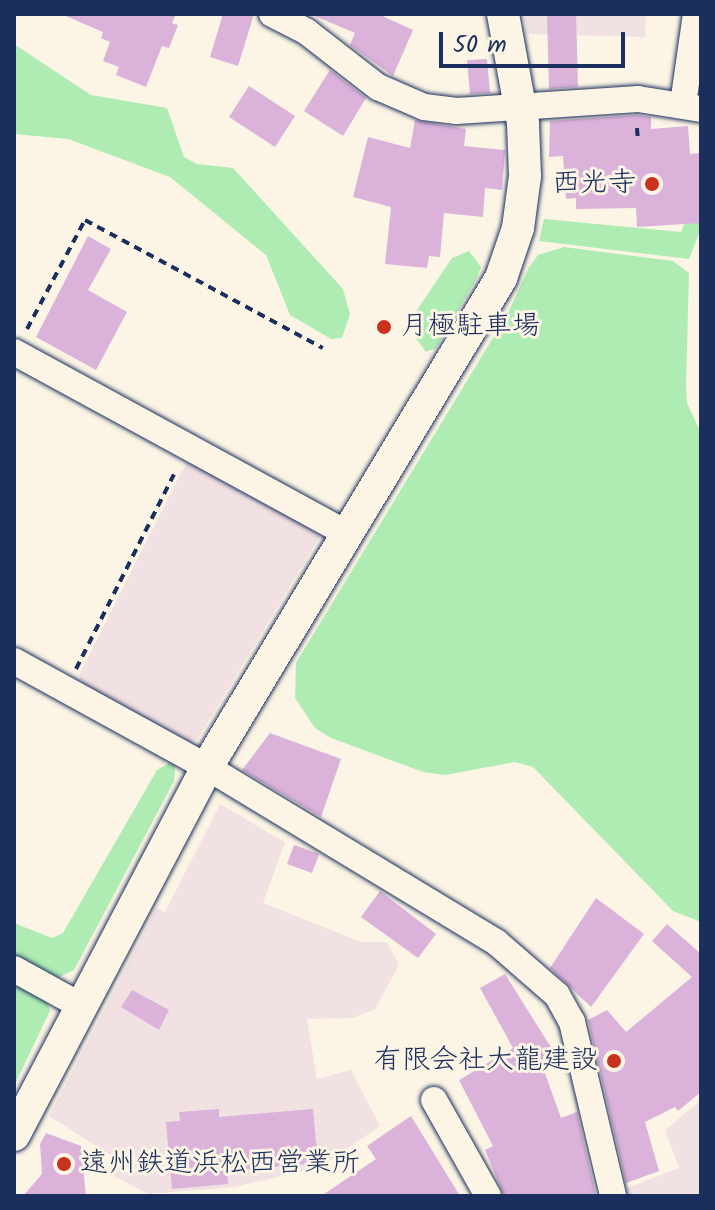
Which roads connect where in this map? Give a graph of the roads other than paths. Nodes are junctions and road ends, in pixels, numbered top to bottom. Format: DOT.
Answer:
graph roads {
  1 [pos="272,14"];
  2 [pos="503,14"];
  3 [pos="696,14"];
  4 [pos="520,105"];
  5 [pos="692,106"];
  6 [pos="14,352"];
  7 [pos="348,534"];
  8 [pos="14,661"];
  9 [pos="207,767"];
  10 [pos="14,969"];
  11 [pos="81,1006"];
  12 [pos="434,1100"];
  13 [pos="14,1135"];
  14 [pos="488,1196"];
  15 [pos="613,1196"];
  1 -- 4 [label="street"];
  2 -- 4 [label="street"];
  3 -- 5 [label="street"];
  4 -- 5 [label="street"];
  4 -- 7 [label="street"];
  6 -- 7 [label="street"];
  7 -- 9 [label="street"];
  8 -- 9 [label="street"];
  9 -- 11 [label="street"];
  9 -- 15 [label="street"];
  10 -- 11 [label="street"];
  11 -- 13 [label="street"];
  12 -- 14 [label="street"];
}
